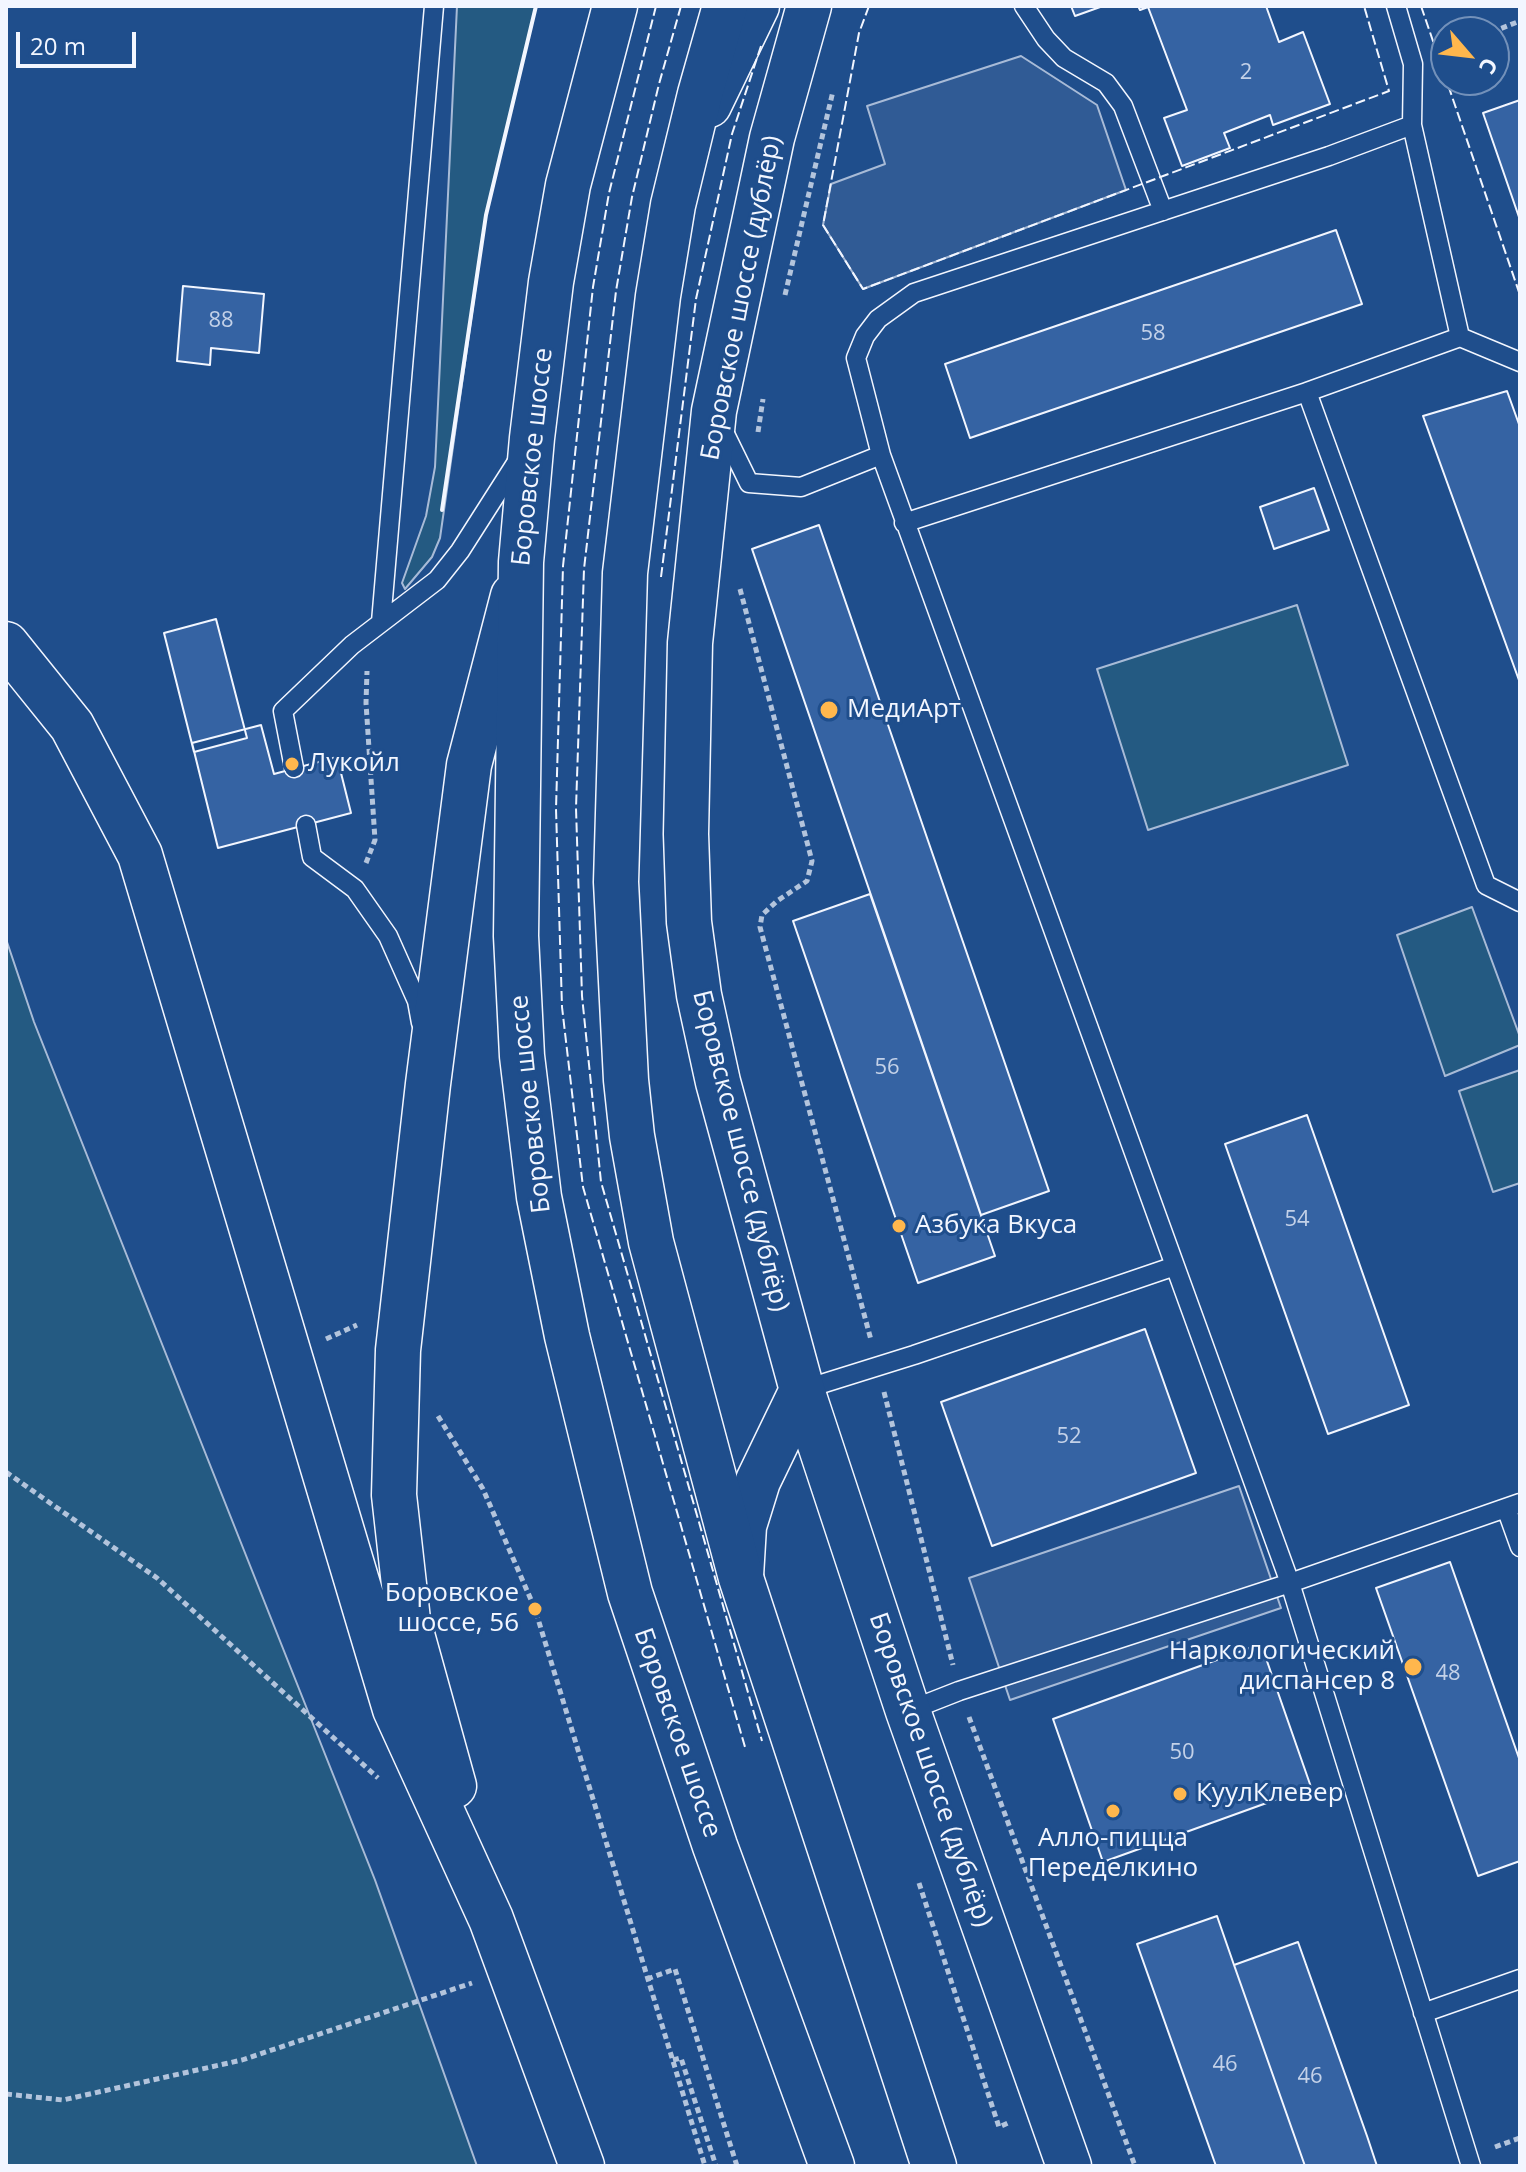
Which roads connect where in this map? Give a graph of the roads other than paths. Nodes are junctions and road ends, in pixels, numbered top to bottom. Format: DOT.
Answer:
graph roads {
  1 [pos="434,6"];
  2 [pos="615,6"];
  3 [pos="725,6"];
  4 [pos="757,6"];
  5 [pos="809,6"];
  6 [pos="1024,6"];
  7 [pos="1396,6"];
  8 [pos="1412,125"];
  9 [pos="673,205"];
  10 [pos="1163,211"];
  11 [pos="1460,337"];
  12 [pos="1520,362"];
  13 [pos="1307,392"];
  14 [pos="714,411"];
  15 [pos="532,438"];
  16 [pos="881,455"];
  17 [pos="904,523"];
  18 [pos="521,562"];
  19 [pos="381,622"];
  20 [pos="6,644"];
  21 [pos="294,768"];
  22 [pos="306,825"];
  23 [pos="1520,902"];
  24 [pos="428,1084"];
  25 [pos="1175,1266"];
  26 [pos="802,1390"];
  27 [pos="1513,1505"];
  28 [pos="1520,1547"];
  29 [pos="741,1578"];
  30 [pos="1290,1583"];
  31 [pos="908,1711"];
  32 [pos="491,1919"];
  33 [pos="1520,1979"];
  34 [pos="1423,2013"];
  35 [pos="582,2166"];
  36 [pos="832,2166"];
  37 [pos="934,2166"];
  38 [pos="1069,2166"];
  39 [pos="1471,2166"];
  1 -- 19 [label="lane"];
  2 -- 15 [label="main road, Боровское шоссе"];
  3 -- 9 [label="main road"];
  4 -- 9 [label="main road"];
  5 -- 14 [label="main road, Боровское шоссе (дублёр)"];
  6 -- 10 [label="lane"];
  7 -- 8 [label="lane"];
  8 -- 10 [label="lane"];
  8 -- 11 [label="lane"];
  9 -- 29 [label="main road"];
  10 -- 16 [label="lane"];
  11 -- 12 [label="lane"];
  11 -- 13 [label="lane"];
  13 -- 17 [label="lane"];
  13 -- 23 [label="lane"];
  14 -- 16 [label="lane"];
  14 -- 26 [label="main road, Боровское шоссе (дублёр)"];
  15 -- 18 [label="main road, Боровское шоссе"];
  15 -- 19 [label="lane"];
  16 -- 17 [label="lane"];
  17 -- 25 [label="lane"];
  18 -- 24 [label="main road"];
  18 -- 36 [label="main road, Боровское шоссе"];
  19 -- 21 [label="lane"];
  20 -- 32 [label="main road"];
  22 -- 24 [label="lane"];
  24 -- 32 [label="main road"];
  25 -- 26 [label="lane"];
  25 -- 30 [label="lane"];
  26 -- 29 [label="main road"];
  26 -- 31 [label="main road, Боровское шоссе (дублёр)"];
  27 -- 28 [label="lane"];
  27 -- 30 [label="lane"];
  29 -- 37 [label="main road"];
  30 -- 31 [label="lane"];
  30 -- 34 [label="lane"];
  31 -- 38 [label="main road, Боровское шоссе (дублёр)"];
  32 -- 35 [label="main road"];
  33 -- 34 [label="lane"];
  34 -- 39 [label="lane"];
}
